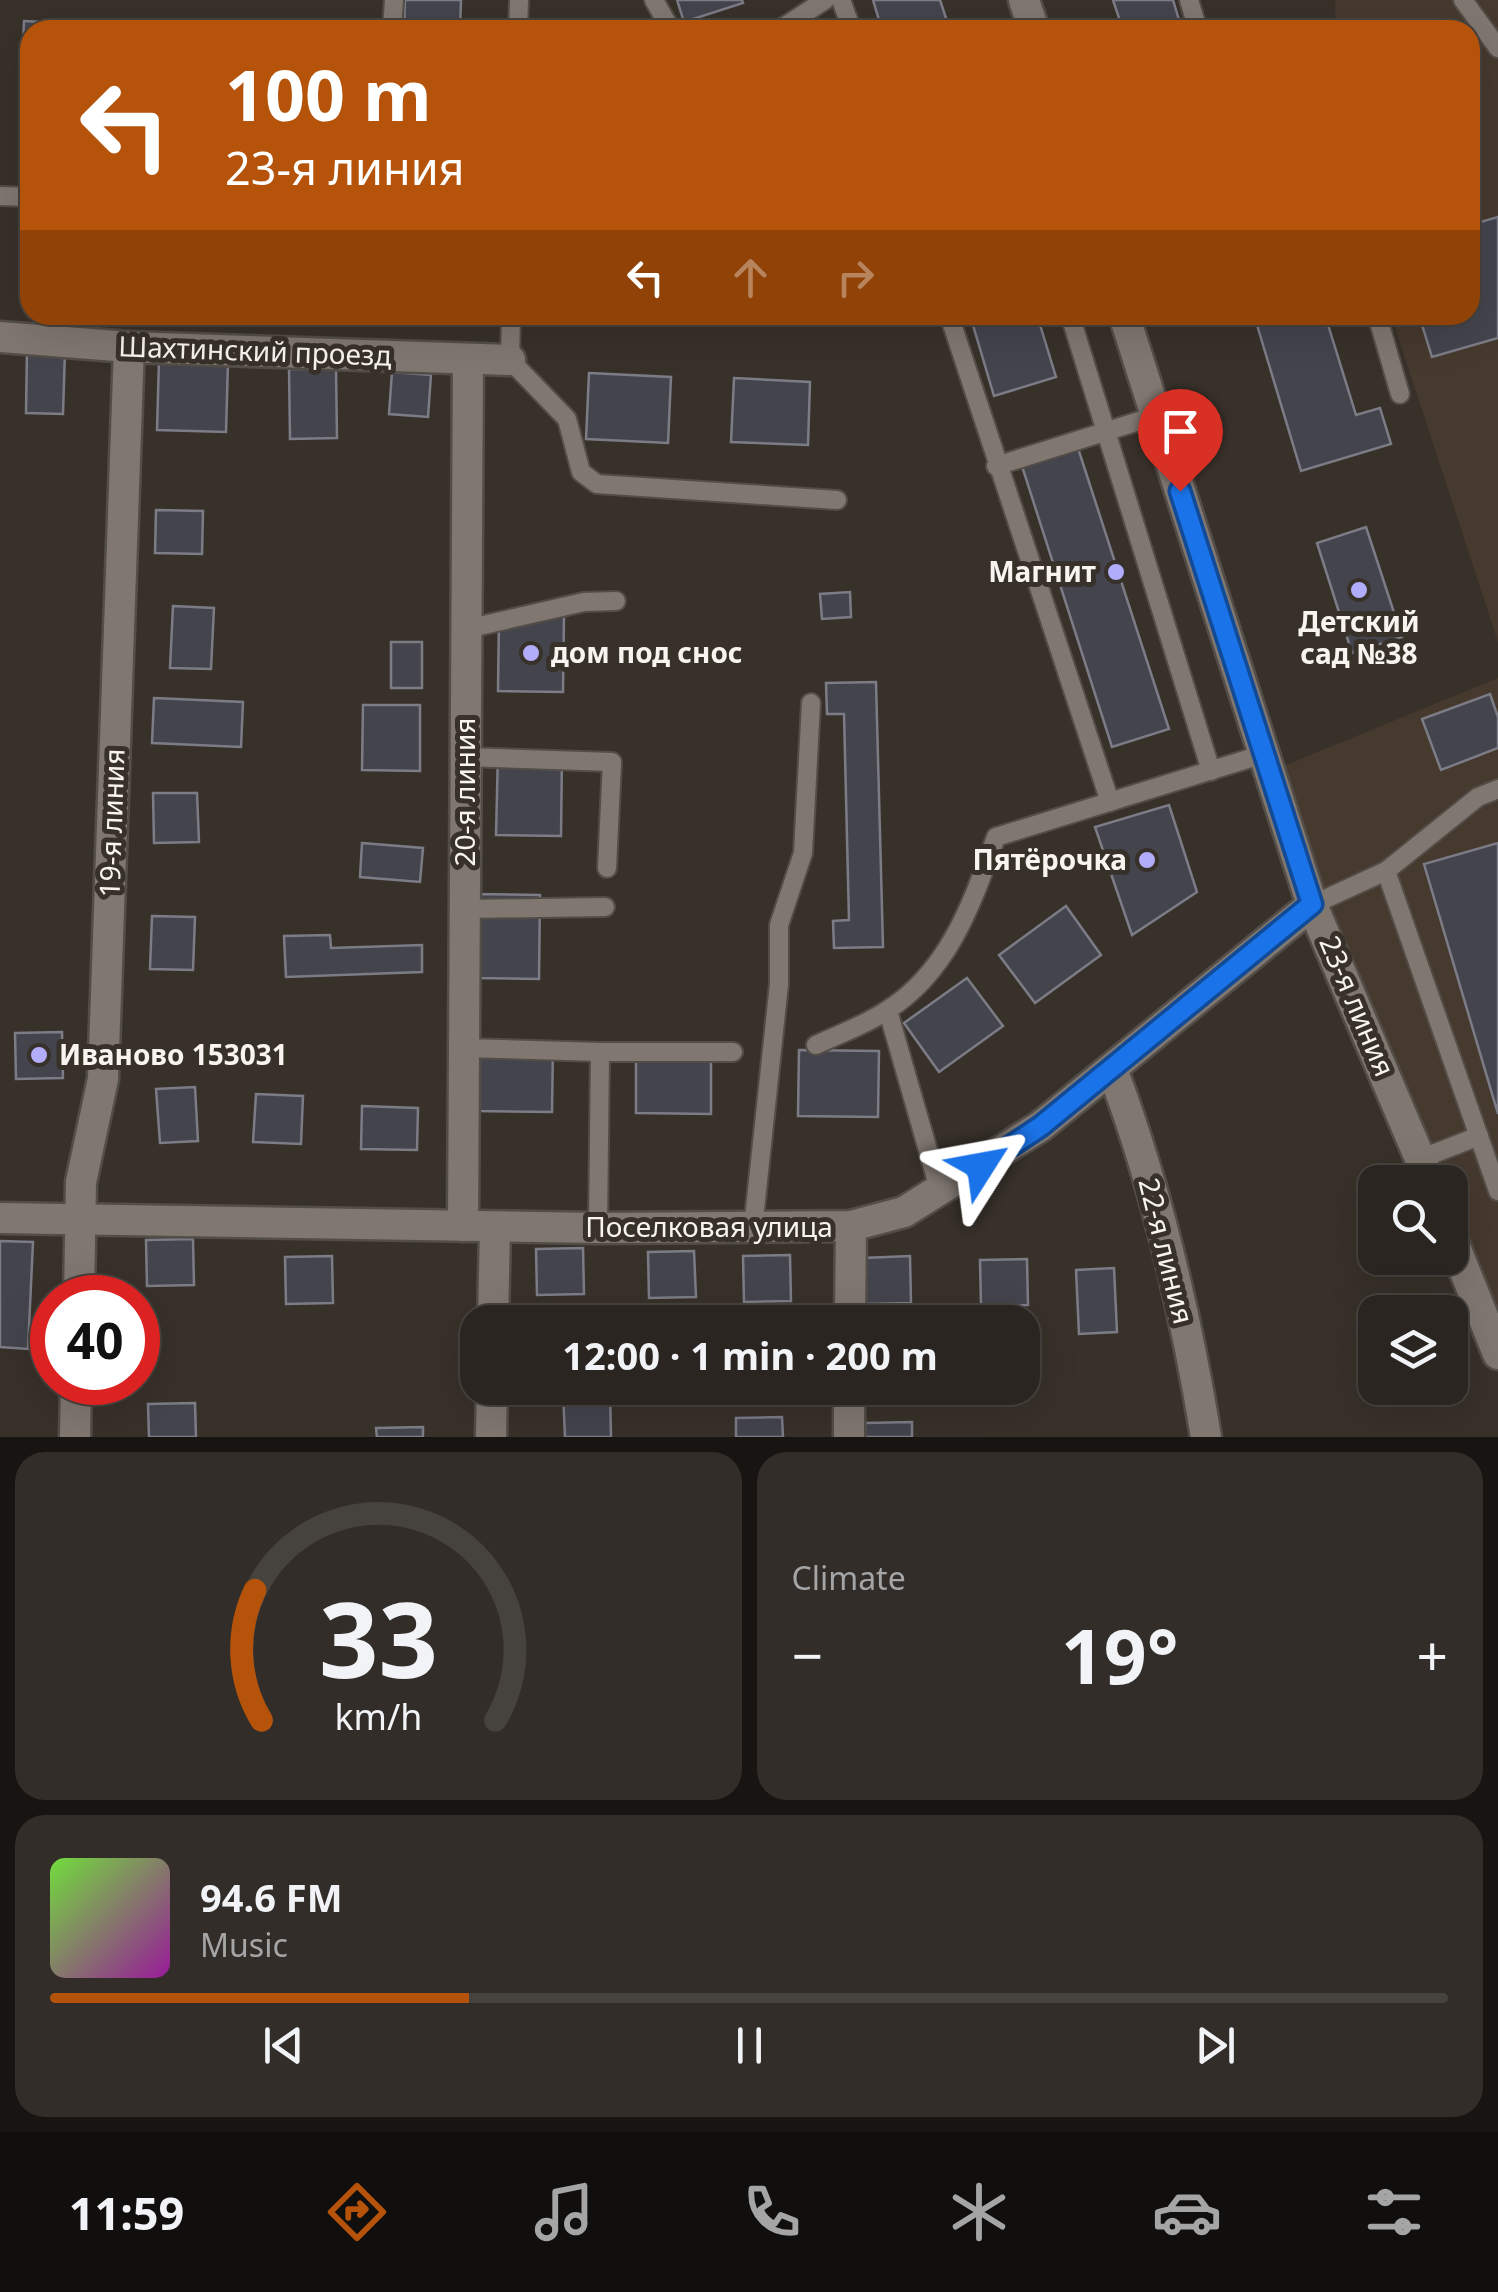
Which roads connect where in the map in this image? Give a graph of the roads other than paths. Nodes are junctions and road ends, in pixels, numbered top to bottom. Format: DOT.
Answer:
graph roads {
  1 [pos="825,0"];
  2 [pos="794,20"];
  3 [pos="1480,23"];
  4 [pos="1498,48"];
  5 [pos="511,325"];
  6 [pos="953,325"];
  7 [pos="1073,325"];
  8 [pos="1129,325"];
  9 [pos="1380,325"];
  10 [pos="0,337"];
  11 [pos="129,347"];
  12 [pos="468,358"];
  13 [pos="510,360"];
  14 [pos="1400,394"];
  15 [pos="1156,416"];
  16 [pos="1105,432"];
  17 [pos="996,466"];
  18 [pos="837,500"];
  19 [pos="616,601"];
  20 [pos="466,629"];
  21 [pos="811,704"];
  22 [pos="1264,754"];
  23 [pos="466,757"];
  24 [pos="1211,770"];
  25 [pos="1498,789"];
  26 [pos="1110,802"];
  27 [pos="606,868"];
  28 [pos="1386,871"];
  29 [pos="1312,904"];
  30 [pos="605,907"];
  31 [pos="465,909"];
  32 [pos="888,1011"];
  33 [pos="816,1045"];
  34 [pos="464,1048"];
  35 [pos="600,1052"];
  36 [pos="732,1052"];
  37 [pos="1112,1070"];
  38 [pos="1478,1136"];
  39 [pos="1422,1165"];
  40 [pos="1434,1165"];
  41 [pos="1498,1191"];
  42 [pos="940,1192"];
  43 [pos="0,1218"];
  44 [pos="81,1220"];
  45 [pos="463,1226"];
  46 [pos="495,1226"];
  47 [pos="851,1226"];
  48 [pos="598,1228"];
  49 [pos="753,1228"];
  50 [pos="80,1275"];
  51 [pos="1466,1275"];
  52 [pos="493,1305"];
  53 [pos="850,1305"];
  54 [pos="1498,1354"];
  55 [pos="76,1405"];
  56 [pos="492,1405"];
  57 [pos="850,1405"];
  58 [pos="75,1437"];
  59 [pos="491,1437"];
  60 [pos="849,1437"];
  61 [pos="1206,1437"];
  1 -- 2 [label="lane"];
  3 -- 4 [label="lane"];
  5 -- 13 [label="lane"];
  6 -- 17 [label="lane"];
  7 -- 16 [label="lane"];
  8 -- 15 [label="street, 23-я линия"];
  9 -- 14 [label="lane"];
  10 -- 11 [label="street, Шахтинский проезд"];
  11 -- 12 [label="street, Шахтинский проезд"];
  11 -- 44 [label="street, 19-я линия"];
  12 -- 13 [label="street, Шахтинский проезд"];
  12 -- 20 [label="street, 20-я линия"];
  13 -- 18 [label="lane"];
  15 -- 16 [label="lane"];
  15 -- 22 [label="street, 23-я линия"];
  16 -- 17 [label="lane"];
  16 -- 24 [label="lane"];
  17 -- 26 [label="lane"];
  19 -- 20 [label="lane"];
  20 -- 23 [label="street, 20-я линия"];
  21 -- 49 [label="lane"];
  22 -- 24 [label="lane"];
  22 -- 29 [label="street, 23-я линия"];
  23 -- 27 [label="lane"];
  23 -- 31 [label="street, 20-я линия"];
  24 -- 26 [label="lane"];
  25 -- 28 [label="lane"];
  26 -- 32 [label="lane"];
  28 -- 29 [label="lane"];
  28 -- 38 [label="lane"];
  29 -- 37 [label="street, Поселковая улица"];
  29 -- 39 [label="street, 23-я линия"];
  30 -- 31 [label="lane"];
  31 -- 34 [label="street, 20-я линия"];
  32 -- 33 [label="lane"];
  32 -- 42 [label="lane"];
  34 -- 35 [label="lane"];
  34 -- 45 [label="street, 20-я линия"];
  35 -- 36 [label="lane"];
  35 -- 48 [label="lane"];
  37 -- 42 [label="street, Поселковая улица"];
  37 -- 61 [label="street, 22-я линия"];
  38 -- 40 [label="lane"];
  38 -- 41 [label="lane"];
  42 -- 47 [label="street, Поселковая улица"];
  43 -- 44 [label="street, Поселковая улица"];
  44 -- 45 [label="street, Поселковая улица"];
  44 -- 50 [label="street, 19-я линия"];
  45 -- 46 [label="street, Поселковая улица"];
  46 -- 48 [label="street, Поселковая улица"];
  46 -- 52 [label="street"];
  47 -- 49 [label="street, Поселковая улица"];
  47 -- 53 [label="street"];
  48 -- 49 [label="street, Поселковая улица"];
  51 -- 54 [label="street"];
  55 -- 58 [label="street"];
  56 -- 59 [label="street"];
  57 -- 60 [label="street"];
}
